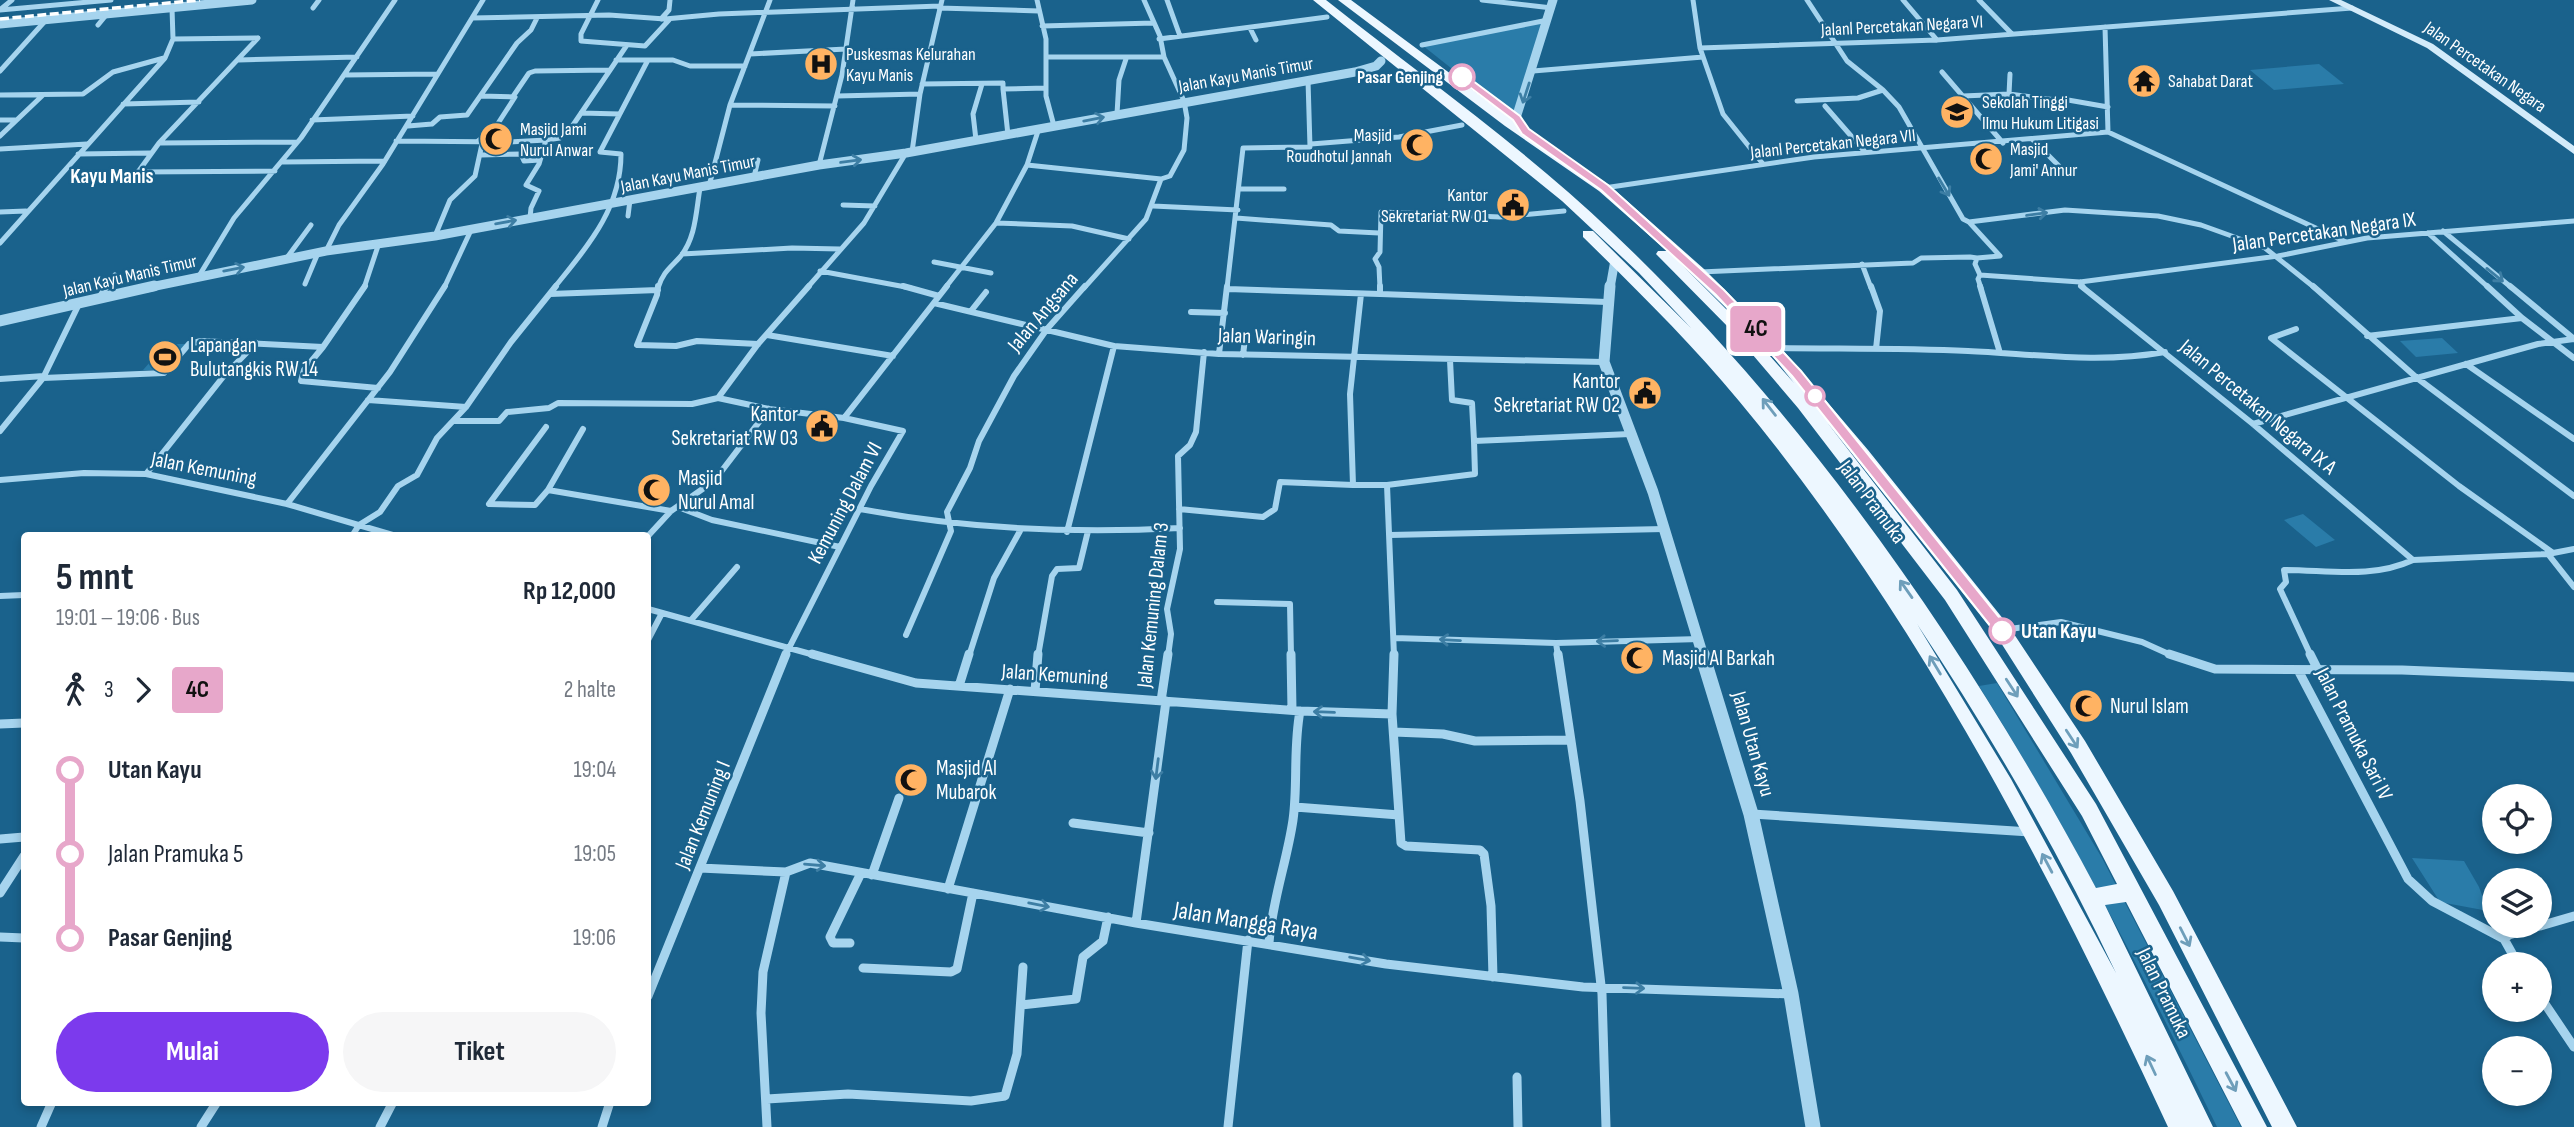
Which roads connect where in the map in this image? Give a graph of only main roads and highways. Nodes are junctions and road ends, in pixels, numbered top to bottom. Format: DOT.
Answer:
graph roads {
  1 [pos="1304,0"];
  2 [pos="1319,0"];
  3 [pos="1344,0"];
  4 [pos="1360,0"];
  5 [pos="2334,0"];
  6 [pos="1525,131"];
  7 [pos="2574,151"];
  8 [pos="1555,154"];
  9 [pos="1862,454"];
  10 [pos="1864,480"];
  11 [pos="1919,524"];
  12 [pos="1921,553"];
  13 [pos="1955,699"];
  14 [pos="1994,730"];
  15 [pos="2132,891"];
  16 [pos="2091,898"];
  17 [pos="2180,1127"];
  18 [pos="2202,1127"];
  19 [pos="2255,1127"];
  20 [pos="2285,1127"];
  13 -- 1 [label="main road, Jalan Pramuka, one-way"];
  14 -- 2 [label="main road, Jalan Pramuka, one-way"];
  3 -- 6 [label="main road, Jalan Pramuka"];
  4 -- 6 [label="main road, Jalan Pramuka"];
  5 -- 7 [label="main road, Jalan Percetakan Negara"];
  6 -- 8 [label="main road, Jalan Pramuka"];
  8 -- 9 [label="main road, Jalan Pramuka"];
  8 -- 10 [label="main road, Jalan Pramuka"];
  9 -- 10 [label="main road"];
  9 -- 11 [label="main road, Jalan Pramuka"];
  10 -- 12 [label="main road, Jalan Pramuka"];
  11 -- 12 [label="main road"];
  11 -- 20 [label="main road, Jalan Pramuka, one-way"];
  12 -- 15 [label="main road, Jalan Pramuka, one-way"];
  13 -- 14 [label="main road"];
  17 -- 13 [label="main road, Jalan Pramuka, one-way"];
  14 -- 16 [label="main road, Jalan Pramuka"];
  15 -- 16 [label="main road"];
  15 -- 19 [label="main road, Jalan Pramuka, one-way"];
  16 -- 18 [label="main road, Jalan Pramuka"];
}
